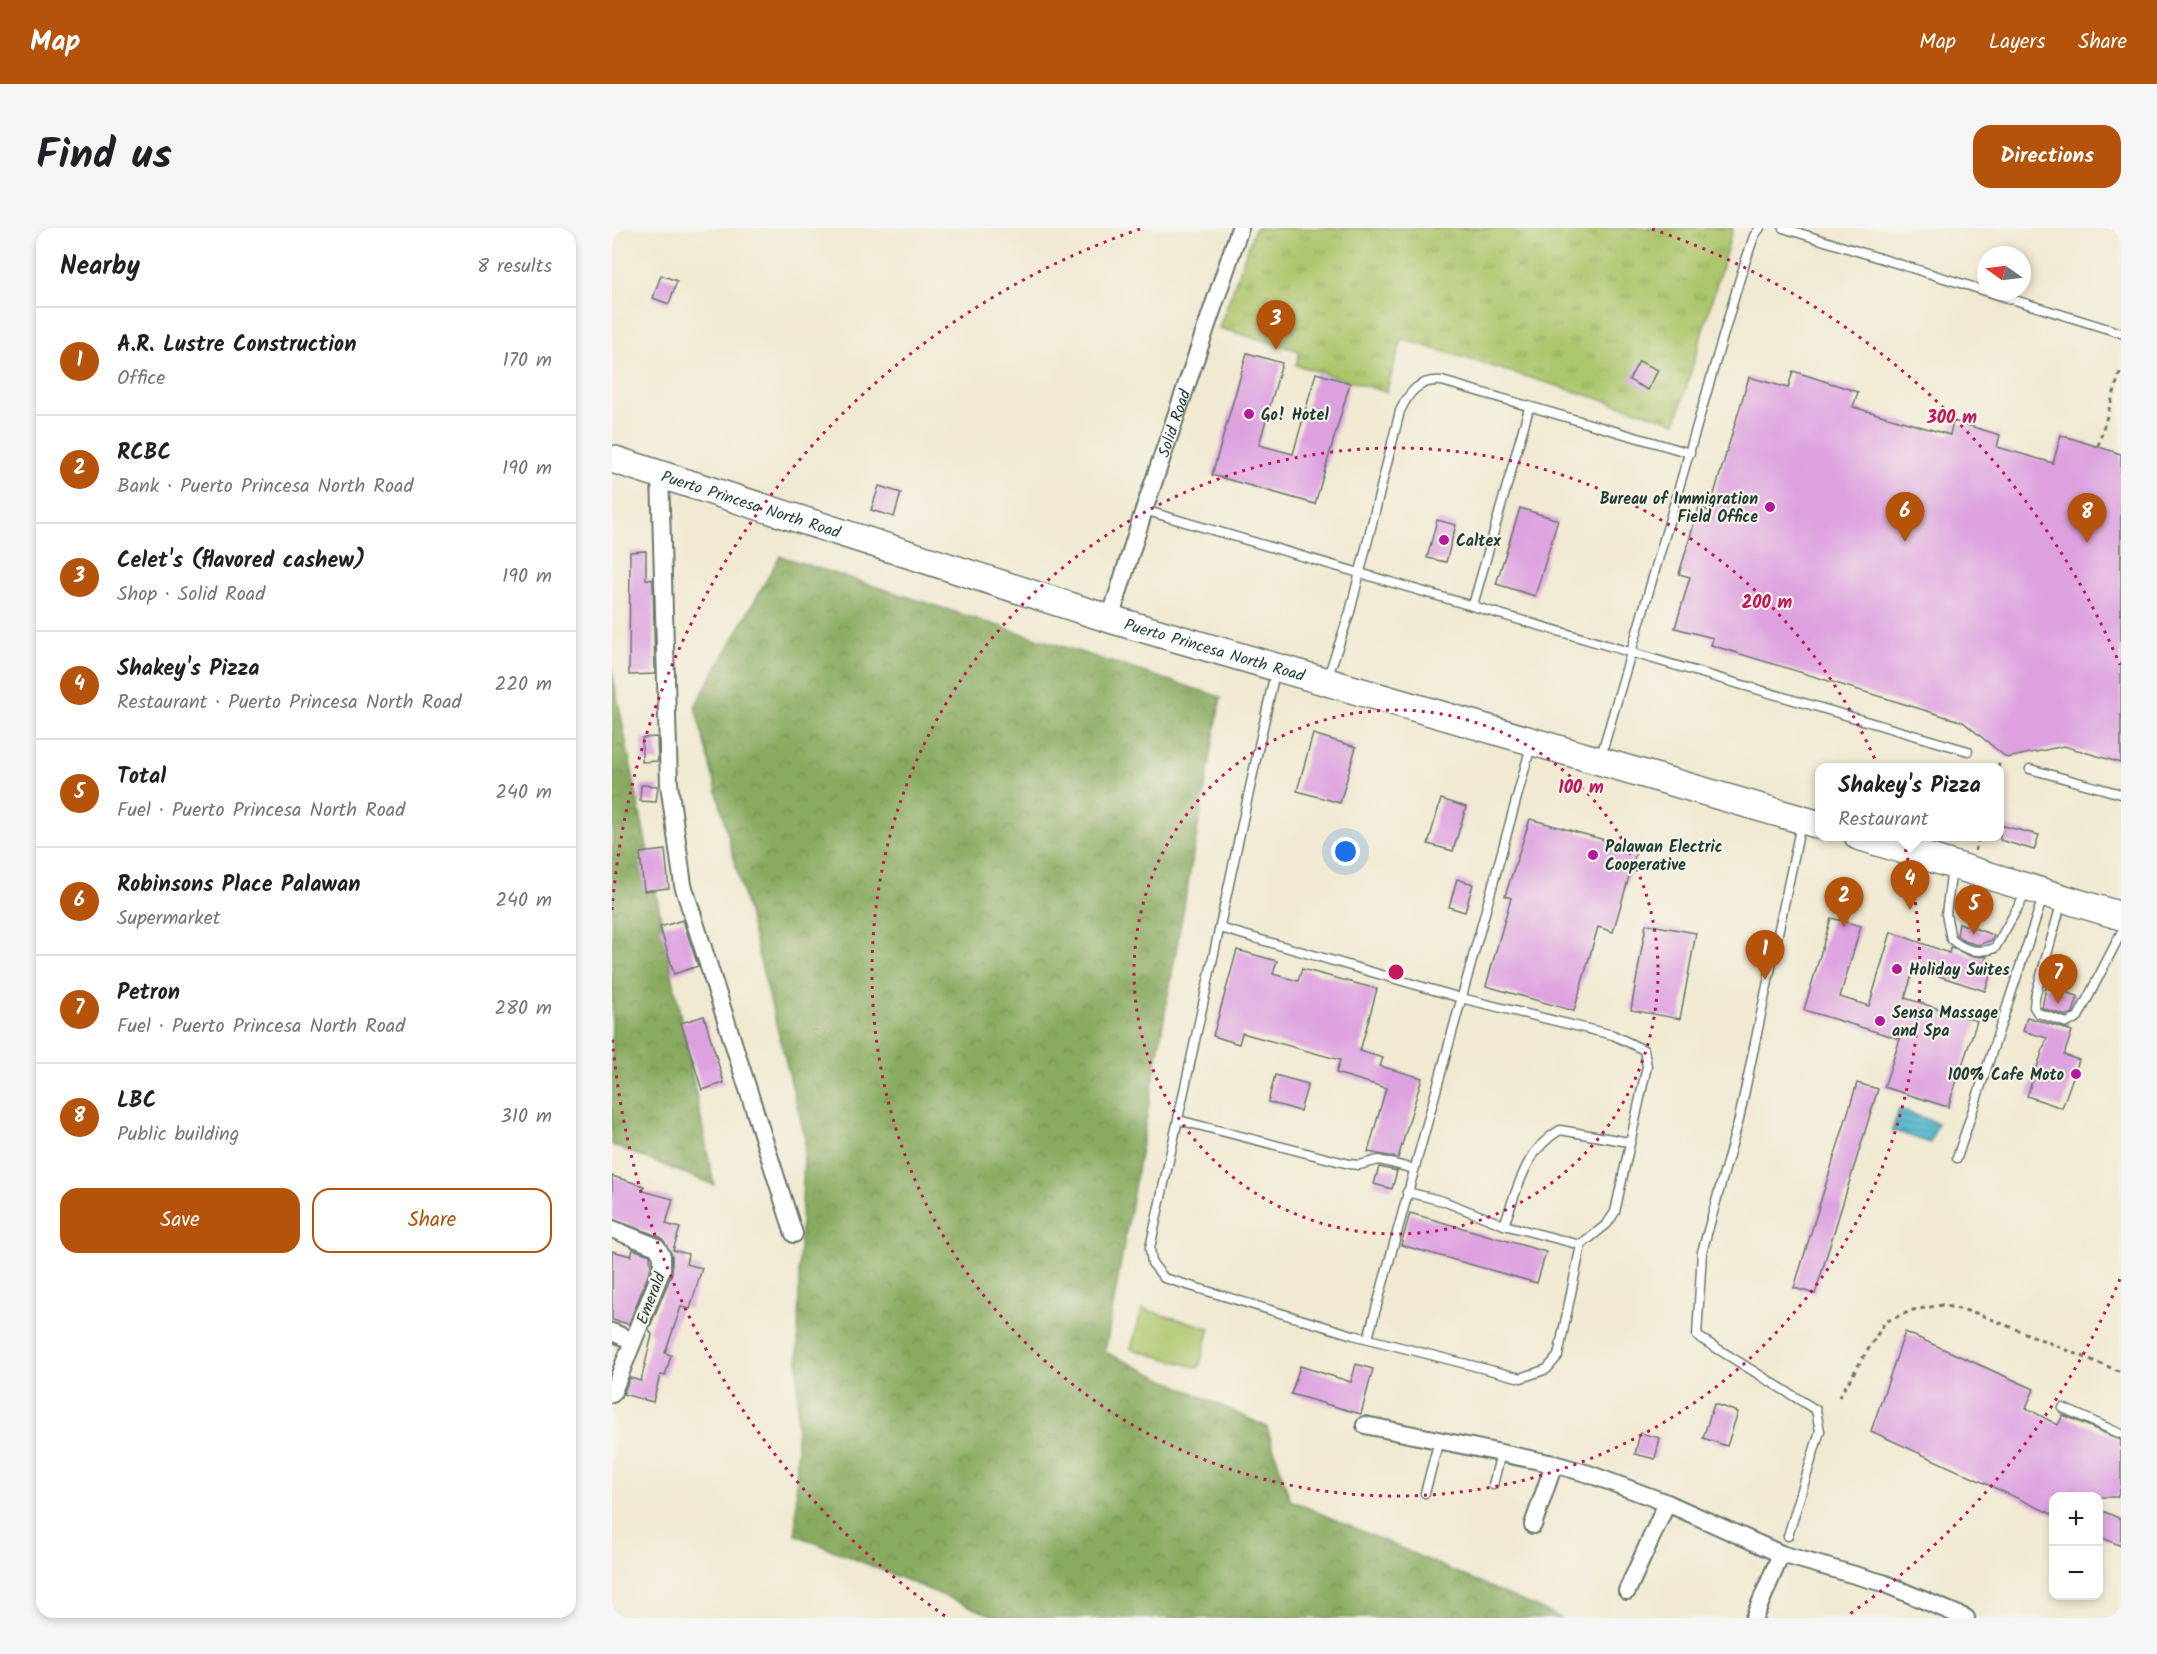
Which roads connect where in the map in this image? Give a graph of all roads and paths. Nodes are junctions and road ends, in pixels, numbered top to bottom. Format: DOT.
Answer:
graph roads {
  1 [pos="1240,228"];
  2 [pos="1760,228"];
  3 [pos="1783,228"];
  4 [pos="2121,333"];
  5 [pos="2121,369"];
  6 [pos="1529,408"];
  7 [pos="2098,446"];
  8 [pos="1690,453"];
  9 [pos="612,459"];
  10 [pos="660,474"];
  11 [pos="1144,510"];
  12 [pos="1360,572"];
  13 [pos="1473,605"];
  14 [pos="1110,619"];
  15 [pos="1632,651"];
  16 [pos="1276,667"];
  17 [pos="1326,683"];
  18 [pos="1532,742"];
  19 [pos="1968,751"];
  20 [pos="1600,762"];
  21 [pos="2030,769"];
  22 [pos="2121,794"];
  23 [pos="1811,822"];
  24 [pos="1871,841"];
  25 [pos="1952,865"];
  26 [pos="2045,893"];
  27 [pos="2121,916"];
  28 [pos="1220,928"];
  29 [pos="2121,933"];
  30 [pos="1461,998"];
  31 [pos="1178,1120"];
  32 [pos="1629,1142"];
  33 [pos="1958,1158"];
  34 [pos="1414,1169"];
  35 [pos="1407,1192"];
  36 [pos="1504,1225"];
  37 [pos="612,1229"];
  38 [pos="794,1234"];
  39 [pos="1581,1245"];
  40 [pos="612,1332"];
  41 [pos="1368,1338"];
  42 [pos="633,1341"];
  43 [pos="2121,1372"];
  44 [pos="612,1394"];
  45 [pos="1839,1397"];
  46 [pos="2063,1408"];
  47 [pos="1365,1425"];
  48 [pos="2121,1434"];
  49 [pos="1439,1440"];
  50 [pos="1501,1454"];
  51 [pos="1554,1464"];
  52 [pos="1493,1485"];
  53 [pos="1425,1493"];
  54 [pos="1667,1503"];
  55 [pos="1533,1526"];
  56 [pos="1788,1536"];
  57 [pos="1781,1554"];
  58 [pos="1627,1591"];
  59 [pos="1754,1618"];
  60 [pos="1966,1618"];
  1 -- 11 [label="street, Solid Road"];
  2 -- 8 [label="lane"];
  3 -- 4 [label="lane"];
  5 -- 7 [label="path"];
  6 -- 8 [label="lane"];
  6 -- 12 [label="lane"];
  6 -- 13 [label="lane"];
  8 -- 15 [label="lane"];
  9 -- 10 [label="main road, Puerto Princesa North Road"];
  10 -- 14 [label="main road, Puerto Princesa North Road"];
  10 -- 38 [label="street"];
  11 -- 12 [label="lane"];
  11 -- 14 [label="street, Solid Road"];
  12 -- 13 [label="lane"];
  12 -- 17 [label="lane"];
  13 -- 15 [label="lane"];
  14 -- 16 [label="main road, Puerto Princesa North Road"];
  15 -- 19 [label="lane"];
  15 -- 20 [label="lane"];
  16 -- 17 [label="main road, Puerto Princesa North Road"];
  16 -- 28 [label="lane"];
  17 -- 18 [label="main road, Puerto Princesa North Road"];
  18 -- 20 [label="main road, Puerto Princesa North Road"];
  18 -- 30 [label="lane"];
  20 -- 23 [label="main road, Puerto Princesa North Road"];
  21 -- 22 [label="lane"];
  23 -- 56 [label="lane"];
  24 -- 25 [label="main road"];
  25 -- 26 [label="main road"];
  25 -- 26 [label="lane"];
  26 -- 27 [label="main road"];
  26 -- 29 [label="lane"];
  26 -- 33 [label="lane"];
  28 -- 30 [label="lane"];
  28 -- 31 [label="lane"];
  30 -- 32 [label="lane"];
  30 -- 34 [label="lane"];
  31 -- 34 [label="lane"];
  31 -- 41 [label="lane"];
  32 -- 36 [label="lane"];
  32 -- 39 [label="lane"];
  34 -- 35 [label="lane"];
  35 -- 36 [label="lane"];
  35 -- 41 [label="lane"];
  36 -- 39 [label="lane"];
  37 -- 42 [label="street, Emerald"];
  39 -- 41 [label="lane"];
  40 -- 42 [label="street"];
  42 -- 44 [label="street, Emerald"];
  43 -- 45 [label="path"];
  46 -- 48 [label="lane"];
  47 -- 49 [label="street"];
  49 -- 50 [label="street"];
  49 -- 53 [label="lane"];
  50 -- 51 [label="street"];
  50 -- 52 [label="lane"];
  51 -- 54 [label="street"];
  51 -- 55 [label="street"];
  54 -- 57 [label="street"];
  54 -- 58 [label="street"];
  57 -- 59 [label="street"];
  57 -- 60 [label="street"];
}
